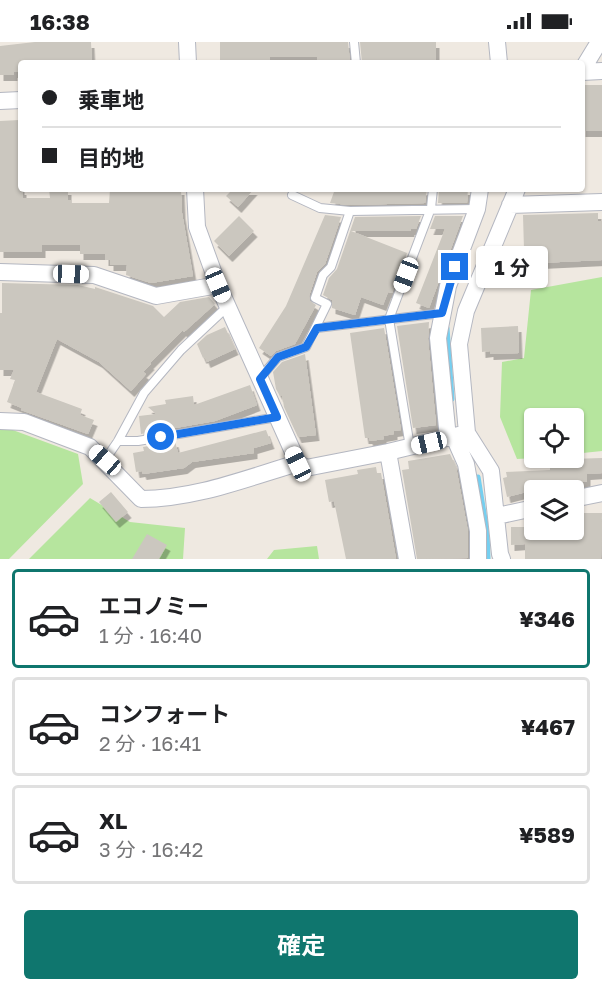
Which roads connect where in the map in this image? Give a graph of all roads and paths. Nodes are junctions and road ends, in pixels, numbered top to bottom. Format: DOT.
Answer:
graph roads {
  1 [pos="187,42"];
  2 [pos="354,42"];
  3 [pos="497,42"];
  4 [pos="599,42"];
  5 [pos="188,60"];
  6 [pos="356,60"];
  7 [pos="499,60"];
  8 [pos="585,66"];
  9 [pos="585,71"];
  10 [pos="602,71"];
  11 [pos="18,100"];
  12 [pos="0,101"];
  13 [pos="195,192"];
  14 [pos="433,192"];
  15 [pos="480,192"];
  16 [pos="516,192"];
  17 [pos="292,195"];
  18 [pos="602,201"];
  19 [pos="510,205"];
  20 [pos="431,208"];
  21 [pos="477,209"];
  22 [pos="350,211"];
  23 [pos="0,272"];
  24 [pos="218,285"];
  25 [pos="227,307"];
  26 [pos="442,313"];
  27 [pos="389,319"];
  28 [pos="317,328"];
  29 [pos="260,379"];
  30 [pos="277,417"];
  31 [pos="0,421"];
  32 [pos="456,436"];
  33 [pos="118,441"];
  34 [pos="410,447"];
  35 [pos="388,452"];
  36 [pos="105,460"];
  37 [pos="298,464"];
  38 [pos="602,493"];
  39 [pos="584,497"];
  40 [pos="524,510"];
  41 [pos="497,516"];
  42 [pos="407,559"];
  43 [pos="478,559"];
  44 [pos="502,559"];
  1 -- 5 [label="street"];
  2 -- 6 [label="lane"];
  3 -- 7 [label="street"];
  4 -- 8 [label="street"];
  9 -- 10 [label="street"];
  11 -- 12 [label="street"];
  13 -- 24 [label="street"];
  14 -- 20 [label="lane"];
  15 -- 21 [label="street"];
  16 -- 19 [label="street"];
  17 -- 22 [label="lane"];
  18 -- 19 [label="street"];
  19 -- 32 [label="street"];
  20 -- 21 [label="lane"];
  20 -- 22 [label="lane"];
  20 -- 27 [label="lane"];
  21 -- 26 [label="street"];
  22 -- 28 [label="lane"];
  23 -- 24 [label="street"];
  24 -- 25 [label="street"];
  25 -- 29 [label="street"];
  25 -- 33 [label="lane"];
  26 -- 27 [label="lane"];
  26 -- 32 [label="street"];
  27 -- 28 [label="lane"];
  27 -- 34 [label="lane"];
  28 -- 29 [label="lane"];
  29 -- 30 [label="street"];
  30 -- 33 [label="lane"];
  30 -- 37 [label="street"];
  31 -- 36 [label="street"];
  32 -- 34 [label="street"];
  32 -- 41 [label="street"];
  32 -- 43 [label="street"];
  33 -- 36 [label="lane"];
  34 -- 35 [label="street"];
  35 -- 37 [label="street"];
  35 -- 42 [label="street"];
  36 -- 37 [label="street"];
  38 -- 39 [label="street"];
  40 -- 41 [label="street"];
  41 -- 44 [label="street"];
}
